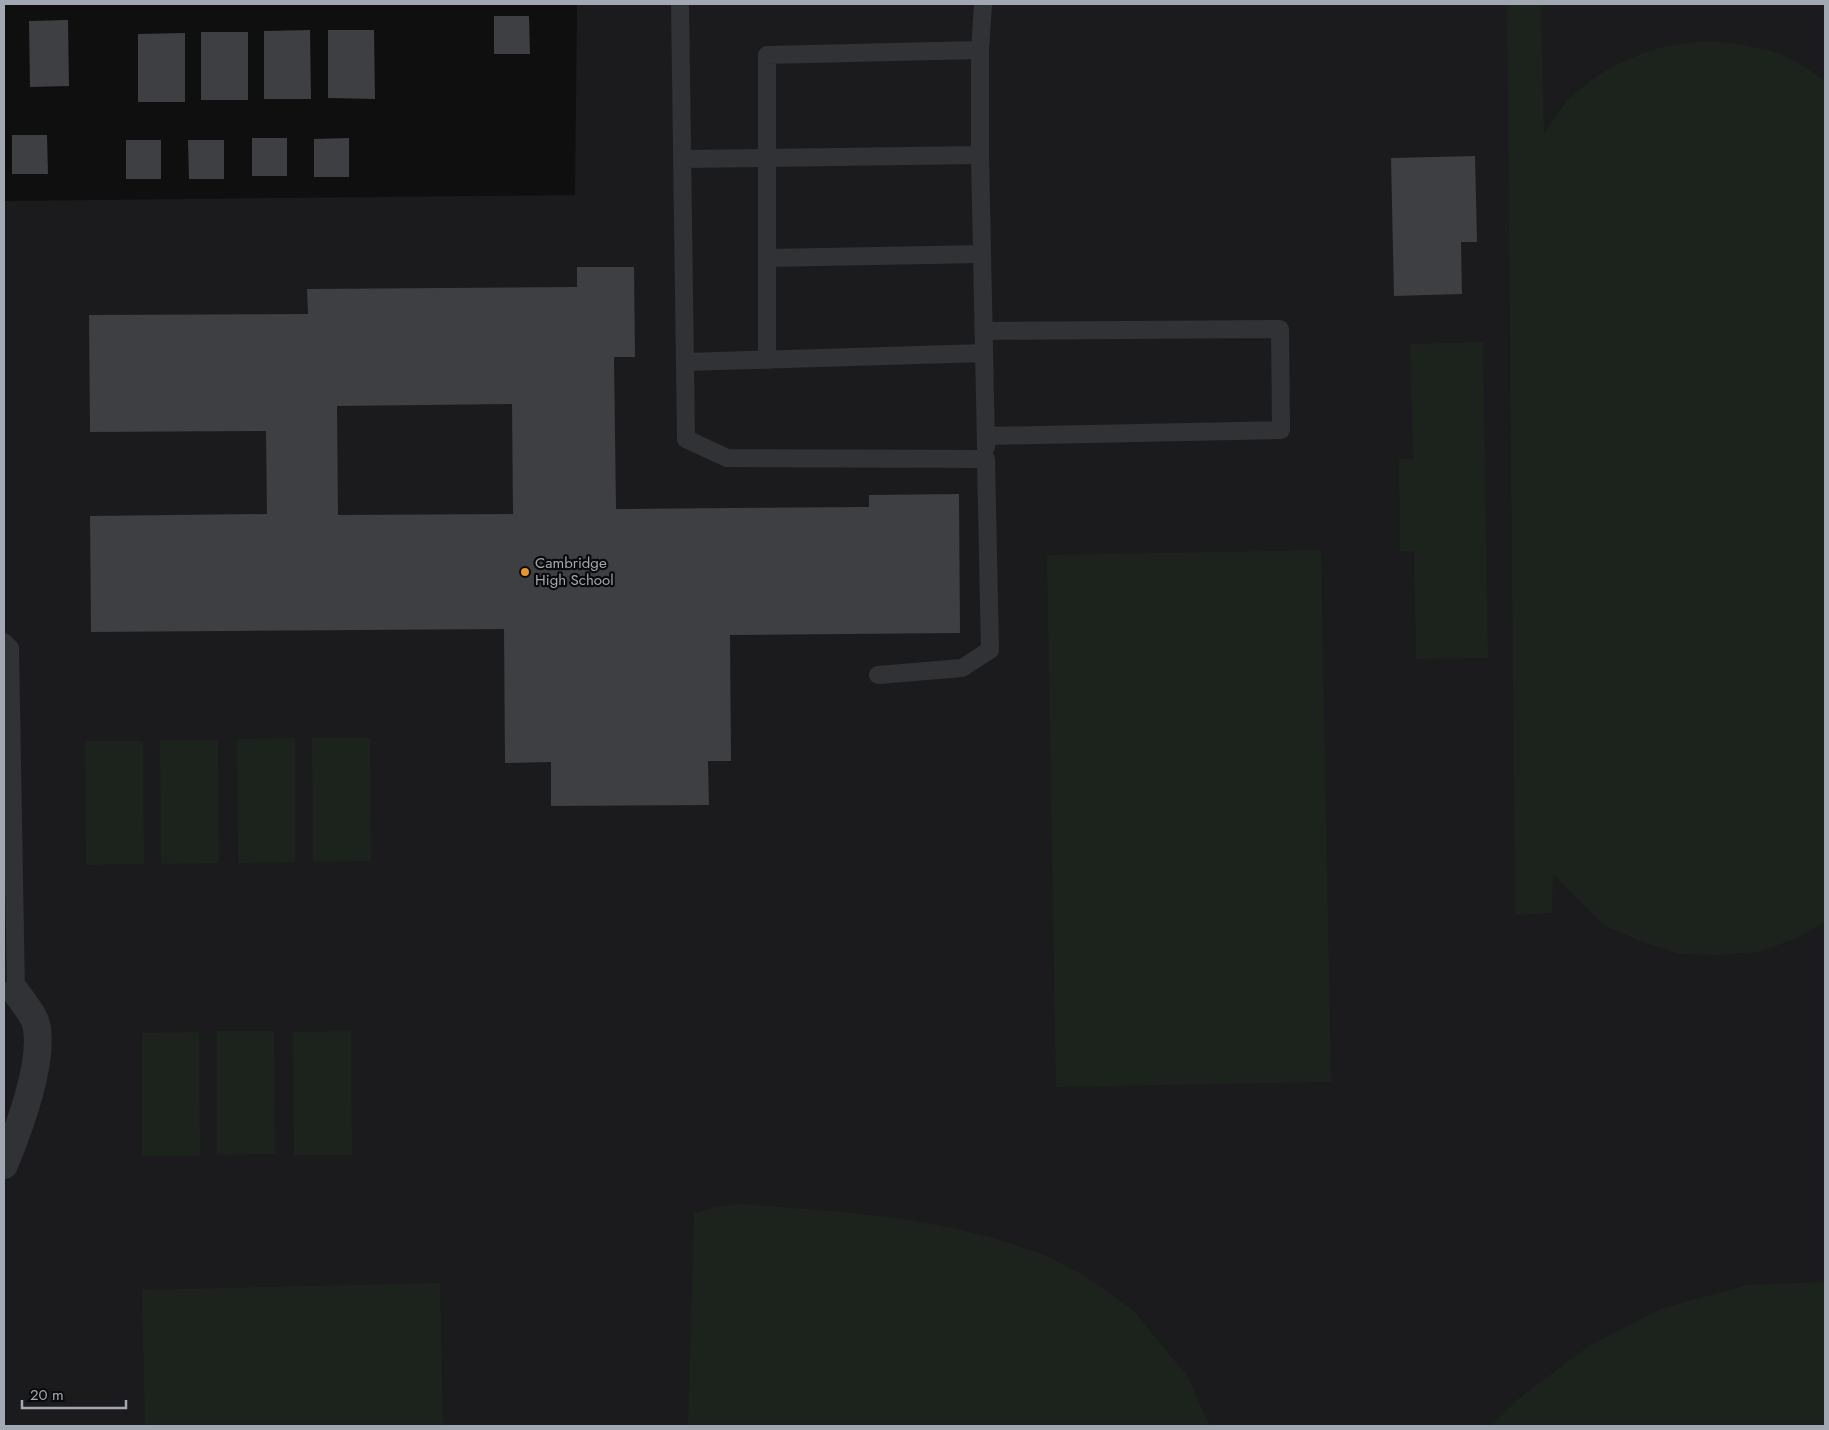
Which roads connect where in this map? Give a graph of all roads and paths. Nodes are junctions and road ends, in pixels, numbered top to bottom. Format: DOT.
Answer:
graph roads {
  1 [pos="680,4"];
  2 [pos="983,4"];
  3 [pos="980,50"];
  4 [pos="980,155"];
  5 [pos="766,159"];
  6 [pos="682,160"];
  7 [pos="982,254"];
  8 [pos="767,258"];
  9 [pos="984,331"];
  10 [pos="984,353"];
  11 [pos="767,360"];
  12 [pos="685,362"];
  13 [pos="986,436"];
  14 [pos="986,459"];
  15 [pos="4,642"];
  16 [pos="878,675"];
  17 [pos="16,992"];
  18 [pos="4,1165"];
  1 -- 6 [label="lane"];
  2 -- 3 [label="lane"];
  3 -- 4 [label="lane"];
  3 -- 5 [label="lane"];
  4 -- 5 [label="lane"];
  4 -- 7 [label="lane"];
  5 -- 6 [label="lane"];
  5 -- 8 [label="lane"];
  6 -- 12 [label="lane"];
  7 -- 8 [label="lane"];
  7 -- 9 [label="lane"];
  8 -- 11 [label="lane"];
  9 -- 10 [label="lane"];
  9 -- 13 [label="lane"];
  10 -- 11 [label="lane"];
  10 -- 13 [label="lane"];
  11 -- 12 [label="lane"];
  12 -- 14 [label="lane"];
  13 -- 14 [label="lane"];
  14 -- 16 [label="lane"];
  15 -- 17 [label="lane"];
  17 -- 18 [label="street"];
}
